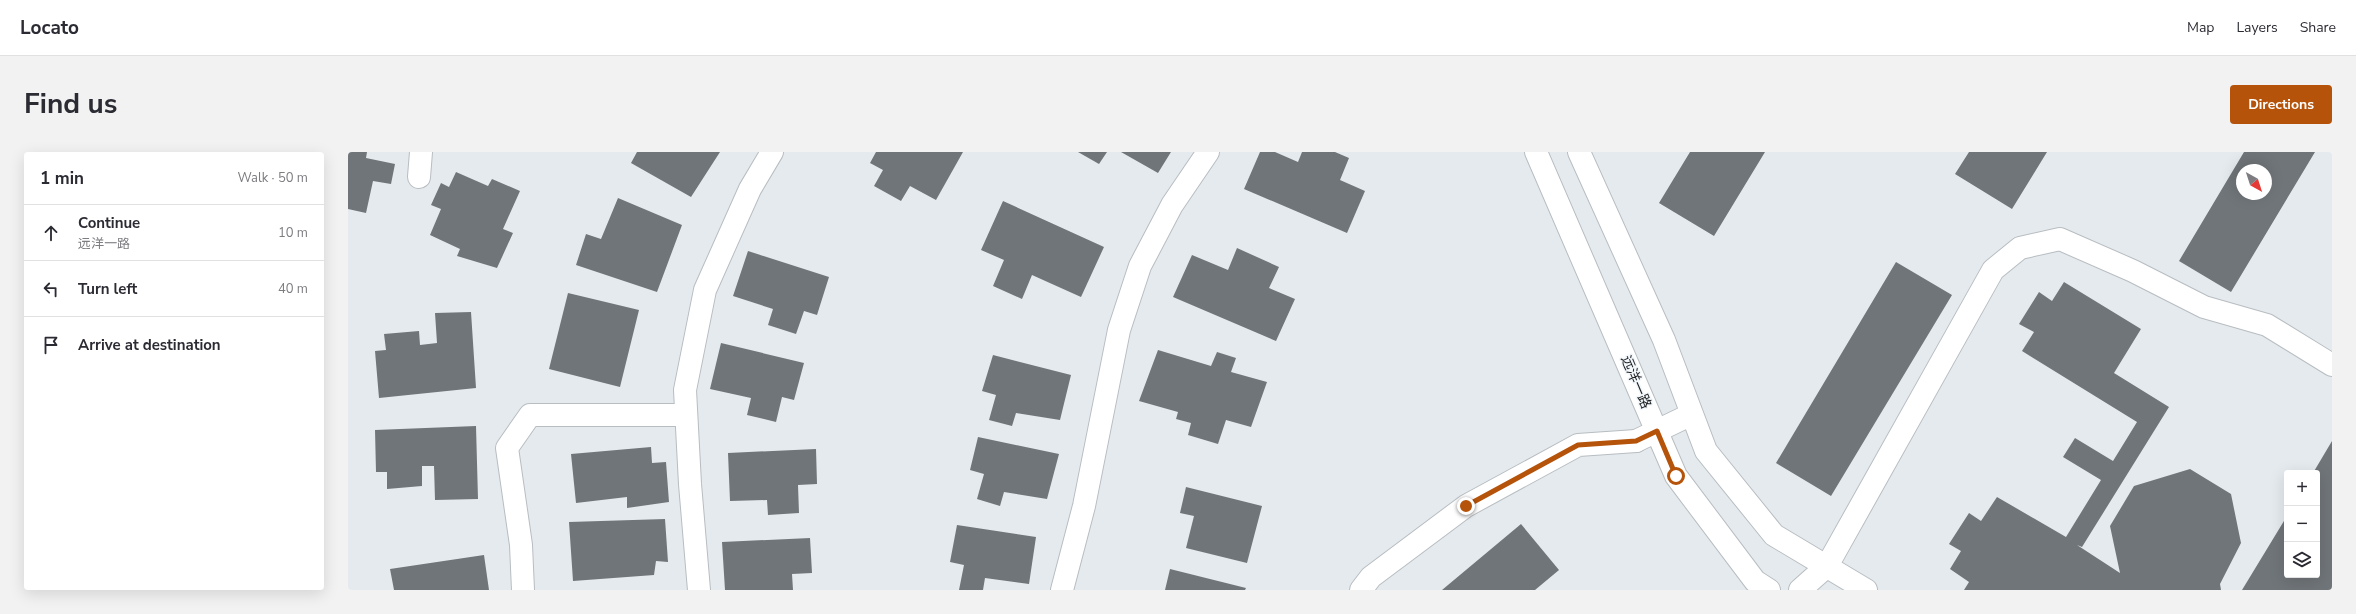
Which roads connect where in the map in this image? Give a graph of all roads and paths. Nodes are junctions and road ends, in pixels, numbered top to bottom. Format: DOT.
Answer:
graph roads {
  1 [pos="421,152"];
  2 [pos="772,152"];
  3 [pos="1208,152"];
  4 [pos="1536,152"];
  5 [pos="1580,152"];
  6 [pos="419,177"];
  7 [pos="2332,365"];
  8 [pos="1692,414"];
  9 [pos="686,415"];
  10 [pos="1657,431"];
  11 [pos="1827,566"];
  12 [pos="522,590"];
  13 [pos="699,590"];
  14 [pos="1062,590"];
  15 [pos="1361,590"];
  16 [pos="1769,590"];
  17 [pos="1800,590"];
  18 [pos="1866,590"];
  1 -- 6 [label="street"];
  2 -- 9 [label="street"];
  3 -- 14 [label="street"];
  4 -- 10 [label="street, 远洋一路"];
  5 -- 8 [label="street"];
  7 -- 11 [label="street"];
  8 -- 10 [label="street"];
  8 -- 11 [label="street"];
  9 -- 12 [label="street"];
  9 -- 13 [label="street"];
  10 -- 15 [label="street"];
  10 -- 16 [label="street, 远洋一路"];
  11 -- 17 [label="street"];
  11 -- 18 [label="street"];
}
